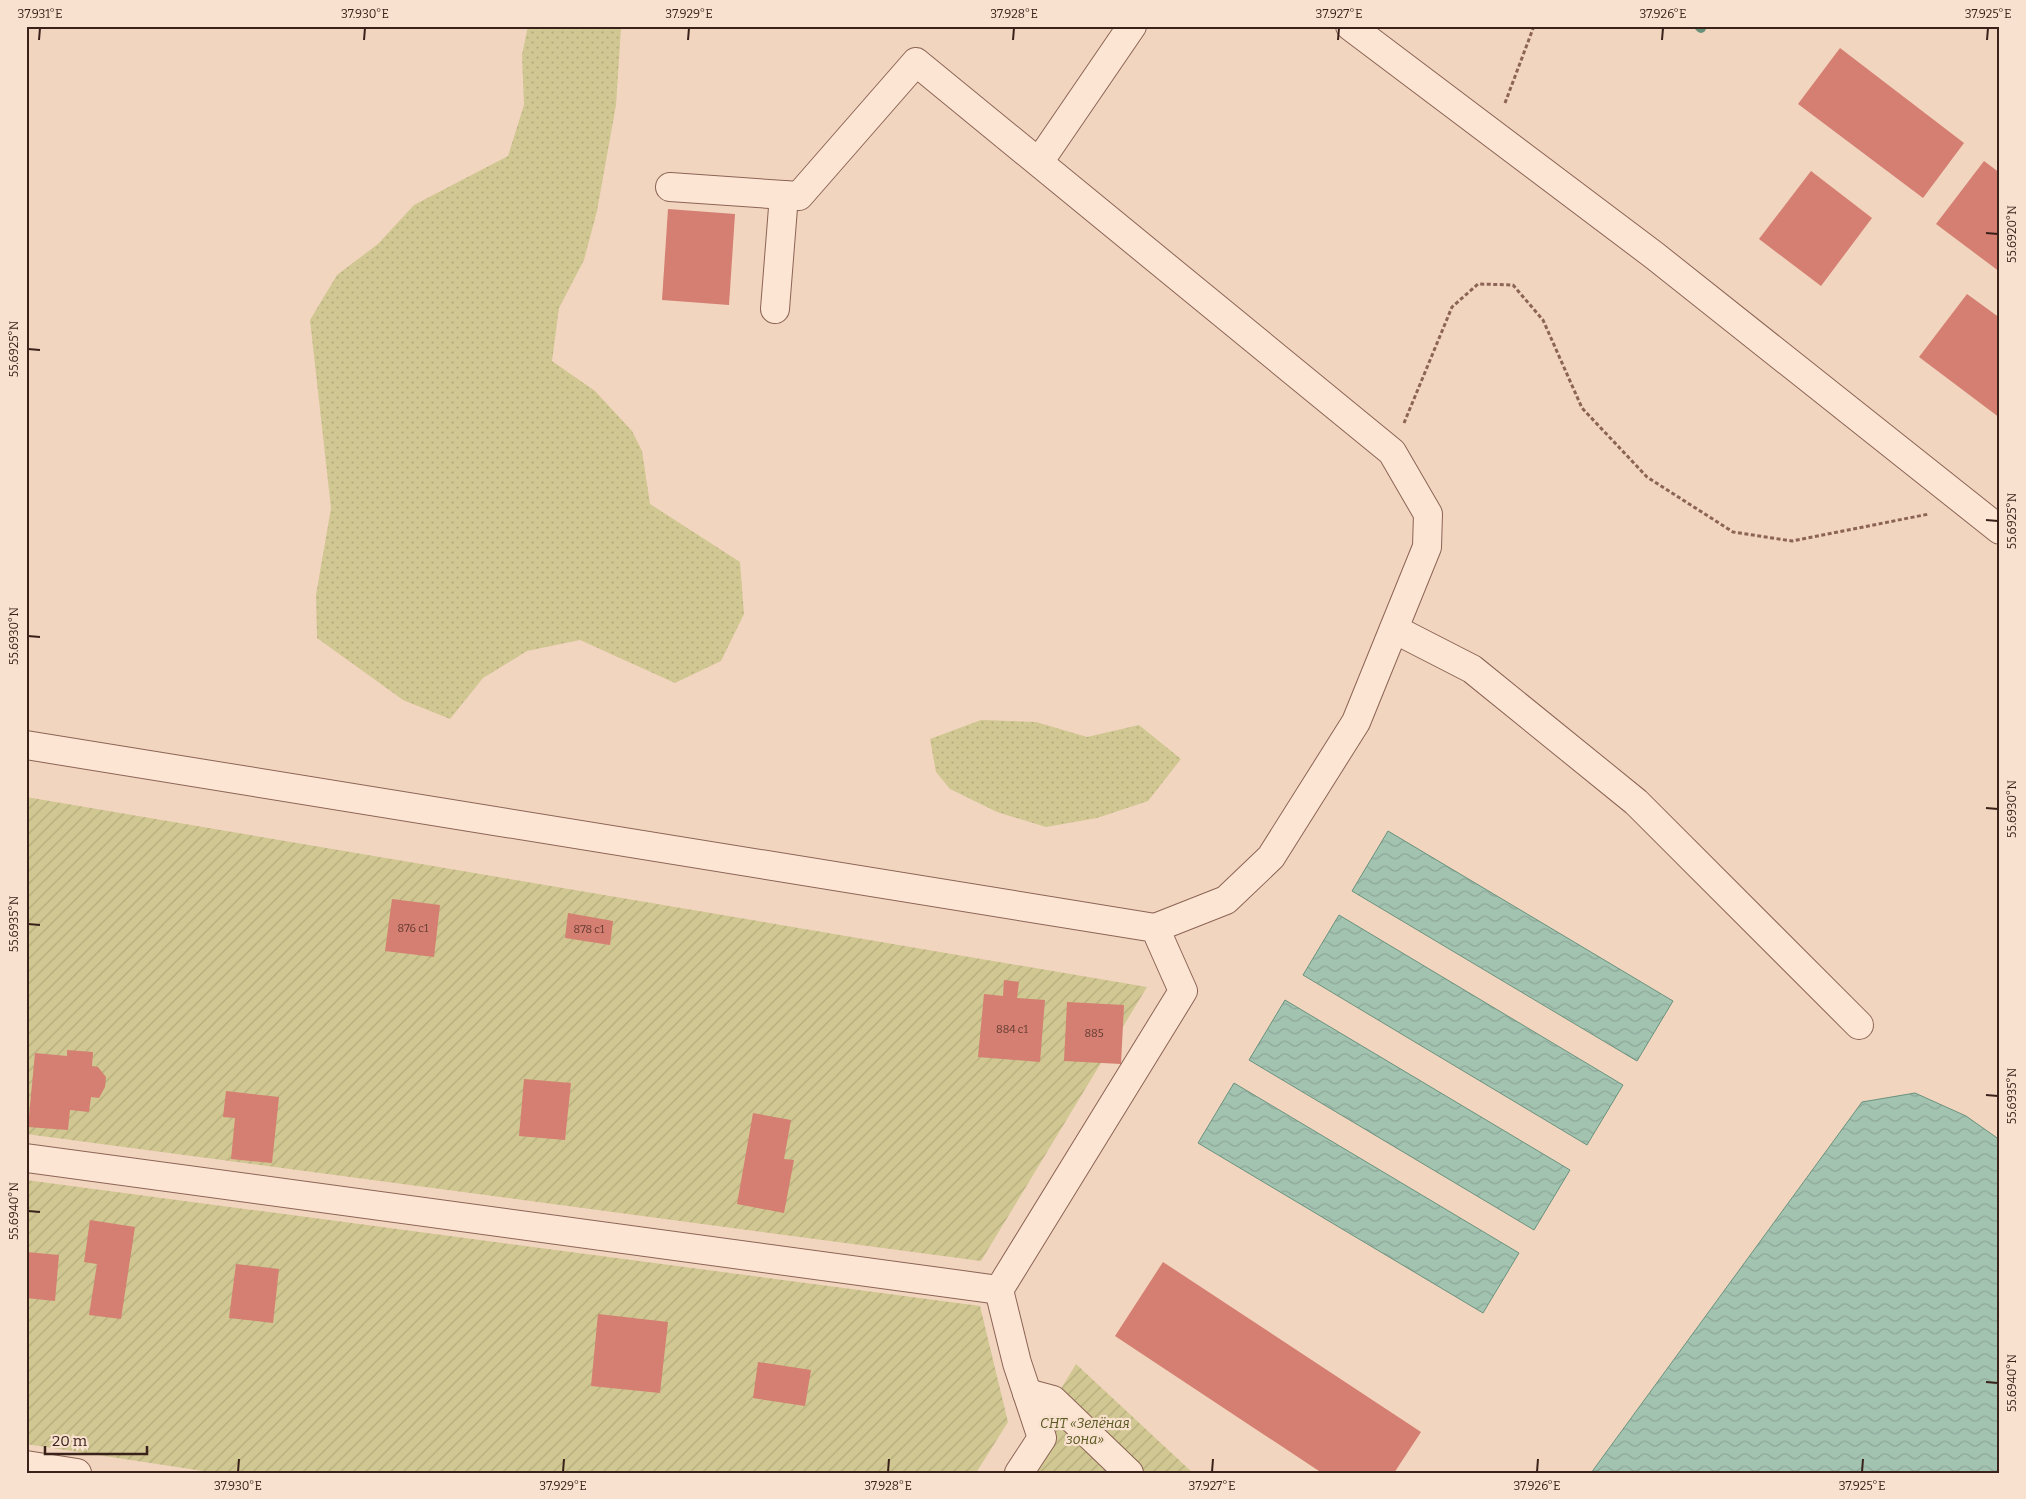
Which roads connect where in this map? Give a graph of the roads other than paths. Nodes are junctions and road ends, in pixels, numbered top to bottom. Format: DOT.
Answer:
graph roads {
  1 [pos="1132,26"];
  2 [pos="1350,26"];
  3 [pos="1038,162"];
  4 [pos="670,186"];
  5 [pos="784,195"];
  6 [pos="775,309"];
  7 [pos="2000,530"];
  8 [pos="1394,629"];
  9 [pos="26,745"];
  10 [pos="1155,928"];
  11 [pos="1859,1025"];
  12 [pos="26,1158"];
  13 [pos="999,1290"];
  14 [pos="1027,1393"];
  15 [pos="26,1465"];
  16 [pos="77,1473"];
  17 [pos="1019,1473"];
  18 [pos="1129,1473"];
  1 -- 3 [label="lane"];
  2 -- 7 [label="lane"];
  3 -- 5 [label="lane"];
  3 -- 8 [label="lane"];
  4 -- 5 [label="lane"];
  5 -- 6 [label="lane"];
  8 -- 10 [label="lane"];
  8 -- 11 [label="lane"];
  9 -- 10 [label="lane"];
  10 -- 13 [label="lane"];
  12 -- 13 [label="lane"];
  13 -- 14 [label="lane"];
  14 -- 17 [label="lane"];
  14 -- 18 [label="lane"];
  15 -- 16 [label="lane"];
}
